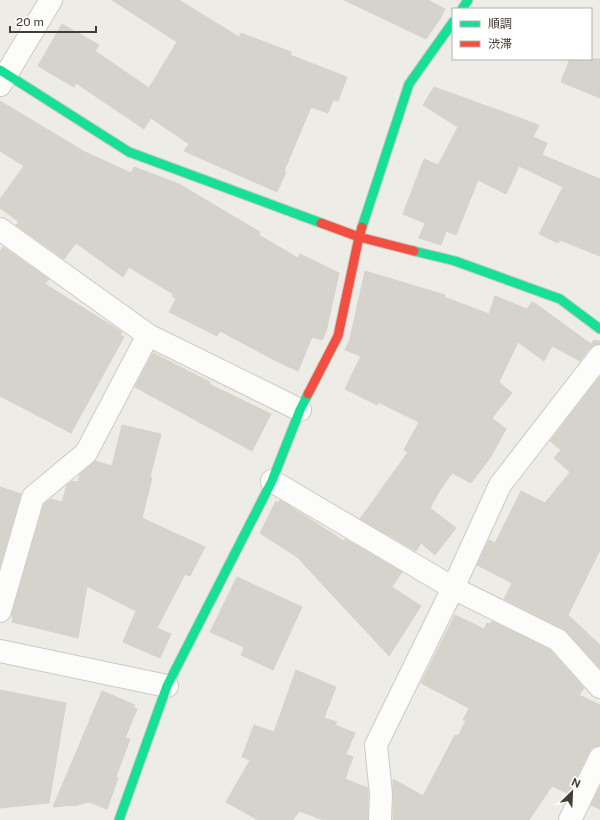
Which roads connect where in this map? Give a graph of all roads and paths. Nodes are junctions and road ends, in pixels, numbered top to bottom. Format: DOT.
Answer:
graph roads {
  1 [pos="51,0"];
  2 [pos="452,23"];
  3 [pos="2,76"];
  4 [pos="0,229"];
  5 [pos="359,237"];
  6 [pos="600,329"];
  7 [pos="148,335"];
  8 [pos="600,356"];
  9 [pos="300,410"];
  10 [pos="272,481"];
  11 [pos="453,588"];
  12 [pos="0,611"];
  13 [pos="0,651"];
  14 [pos="167,686"];
  15 [pos="600,687"];
  16 [pos="600,758"];
  17 [pos="119,820"];
  18 [pos="380,820"];
  19 [pos="570,820"];
  1 -- 3 [label="street"];
  2 -- 5 [label="street"];
  3 -- 5 [label="street"];
  4 -- 7 [label="street"];
  5 -- 6 [label="street"];
  5 -- 9 [label="street"];
  7 -- 9 [label="street"];
  7 -- 12 [label="street"];
  8 -- 11 [label="street"];
  9 -- 10 [label="street"];
  10 -- 11 [label="street"];
  10 -- 14 [label="street"];
  11 -- 15 [label="street"];
  11 -- 18 [label="street"];
  13 -- 14 [label="street"];
  14 -- 17 [label="street"];
  16 -- 19 [label="street"];
}
